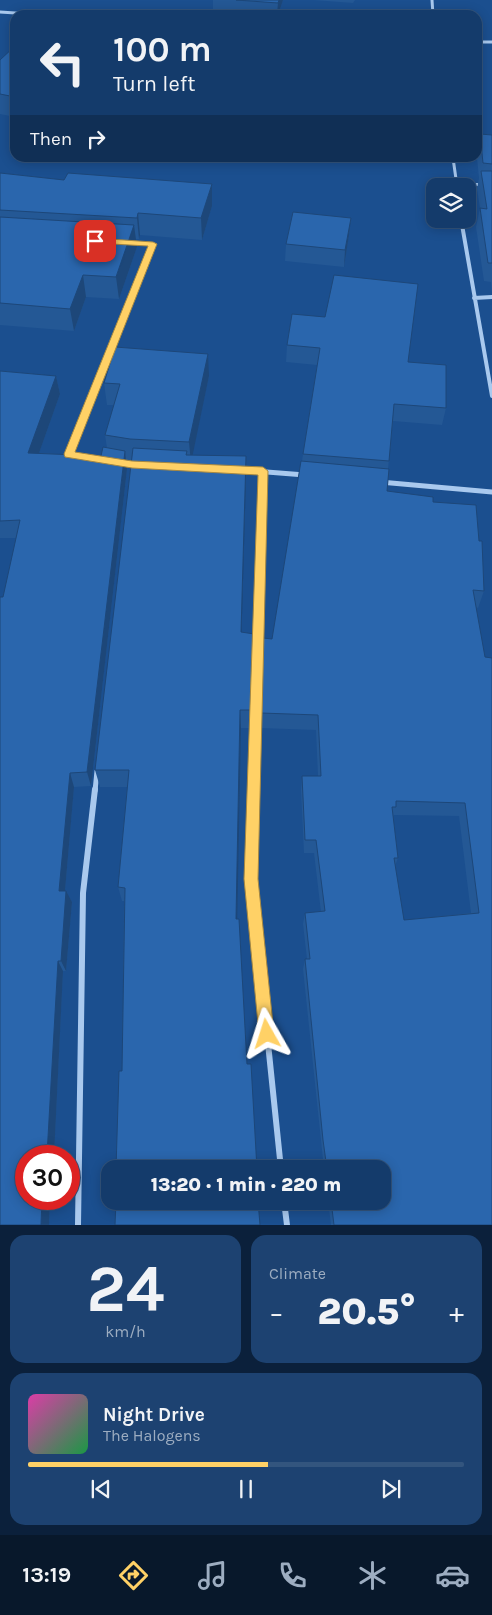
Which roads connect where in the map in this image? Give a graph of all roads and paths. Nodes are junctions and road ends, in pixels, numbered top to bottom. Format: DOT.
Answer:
graph roads {
  1 [pos="454,162"];
  2 [pos="456,178"];
  3 [pos="476,185"];
  4 [pos="492,185"];
  5 [pos="462,228"];
  6 [pos="124,243"];
  7 [pos="492,297"];
  8 [pos="474,298"];
  9 [pos="492,396"];
  10 [pos="78,456"];
  11 [pos="235,470"];
  12 [pos="263,471"];
  13 [pos="313,476"];
  14 [pos="372,481"];
  15 [pos="492,492"];
  16 [pos="98,767"];
  17 [pos="280,1160"];
  18 [pos="285,1210"];
  19 [pos="78,1225"];
  20 [pos="286,1225"];
  1 -- 2 [label="street"];
  3 -- 4 [label="street"];
  5 -- 8 [label="street"];
  6 -- 10 [label="street"];
  7 -- 8 [label="street"];
  8 -- 9 [label="street"];
  11 -- 12 [label="street"];
  12 -- 13 [label="street"];
  12 -- 17 [label="street"];
  14 -- 15 [label="street"];
  16 -- 19 [label="street"];
  18 -- 20 [label="street"];
}
